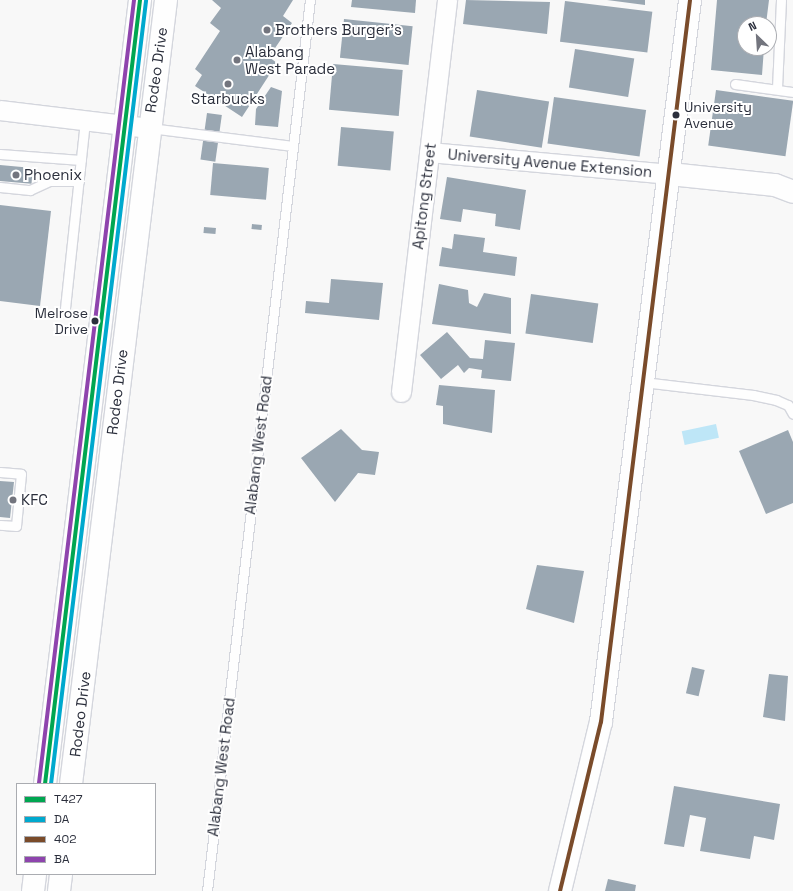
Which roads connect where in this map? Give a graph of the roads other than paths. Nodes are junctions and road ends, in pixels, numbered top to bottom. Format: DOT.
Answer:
graph roads {
  1 [pos="140,0"];
  2 [pos="166,0"];
  3 [pos="310,0"];
  4 [pos="447,0"];
  5 [pos="690,0"];
  6 [pos="781,0"];
  7 [pos="735,84"];
  8 [pos="777,88"];
  9 [pos="793,92"];
  10 [pos="0,110"];
  11 [pos="85,122"];
  12 [pos="123,127"];
  13 [pos="148,128"];
  14 [pos="293,146"];
  15 [pos="429,152"];
  16 [pos="0,154"];
  17 [pos="81,160"];
  18 [pos="670,174"];
  19 [pos="79,181"];
  20 [pos="0,187"];
  21 [pos="793,192"];
  22 [pos="65,308"];
  23 [pos="641,382"];
  24 [pos="401,392"];
  25 [pos="793,414"];
  26 [pos="0,472"];
  27 [pos="0,525"];
  28 [pos="45,783"];
  29 [pos="71,783"];
  30 [pos="35,875"];
  31 [pos="61,875"];
  32 [pos="33,891"];
  33 [pos="59,891"];
  34 [pos="207,891"];
  35 [pos="560,891"];
  1 -- 12 [label="main road, Rodeo Drive"];
  2 -- 13 [label="main road, Rodeo Drive"];
  3 -- 14 [label="lane, Alabang West Road"];
  4 -- 15 [label="street, Apitong Street"];
  5 -- 18 [label="main road"];
  6 -- 8 [label="lane"];
  7 -- 8 [label="lane"];
  8 -- 9 [label="lane"];
  10 -- 11 [label="street"];
  11 -- 12 [label="street"];
  11 -- 17 [label="lane"];
  12 -- 13 [label="street"];
  12 -- 28 [label="main road, Rodeo Drive"];
  13 -- 14 [label="lane"];
  13 -- 29 [label="main road, Rodeo Drive"];
  14 -- 34 [label="lane, Alabang West Road"];
  15 -- 18 [label="street, University Avenue Extension"];
  15 -- 24 [label="street, Apitong Street"];
  16 -- 17 [label="lane"];
  17 -- 19 [label="lane"];
  18 -- 21 [label="main road"];
  18 -- 23 [label="main road"];
  19 -- 20 [label="lane"];
  19 -- 22 [label="lane"];
  23 -- 25 [label="lane"];
  23 -- 35 [label="main road"];
  26 -- 27 [label="lane"];
  30 -- 32 [label="main road"];
  31 -- 33 [label="main road"];
}
